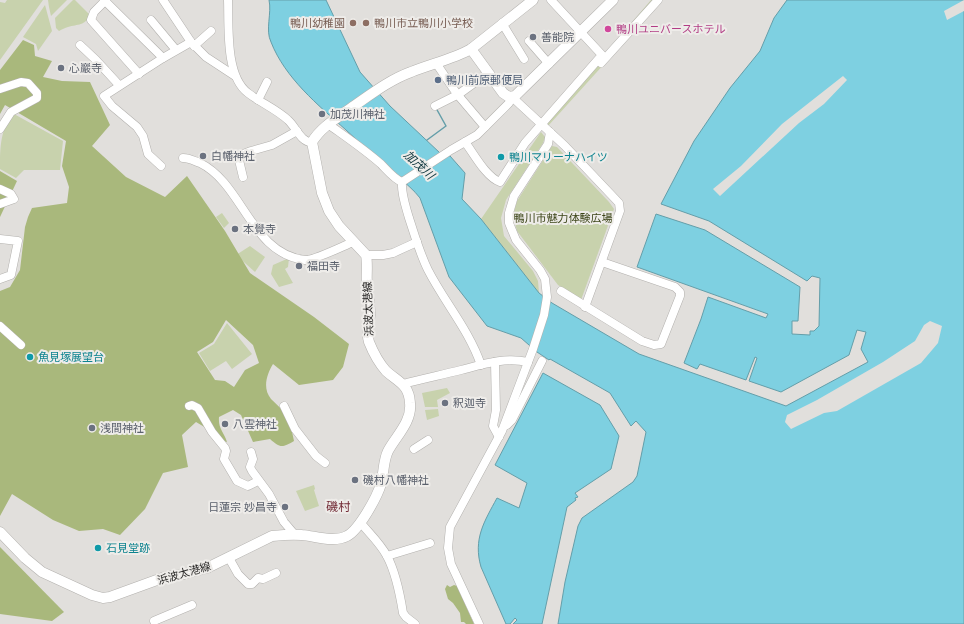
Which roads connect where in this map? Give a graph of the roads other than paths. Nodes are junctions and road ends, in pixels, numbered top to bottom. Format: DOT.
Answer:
graph roads {
  1 [pos="105,0"];
  2 [pos="164,0"];
  3 [pos="228,0"];
  4 [pos="533,0"];
  5 [pos="551,0"];
  6 [pos="613,0"];
  7 [pos="658,0"];
  8 [pos="151,20"];
  9 [pos="502,23"];
  10 [pos="211,31"];
  11 [pos="580,32"];
  12 [pos="529,41"];
  13 [pos="192,44"];
  14 [pos="80,45"];
  15 [pos="471,49"];
  16 [pos="176,50"];
  17 [pos="162,58"];
  18 [pos="524,59"];
  19 [pos="436,63"];
  20 [pos="549,64"];
  21 [pos="488,73"];
  22 [pos="139,74"];
  23 [pos="234,76"];
  24 [pos="267,82"];
  25 [pos="119,85"];
  26 [pos="0,89"];
  27 [pos="457,94"];
  28 [pos="512,97"];
  29 [pos="258,100"];
  30 [pos="435,106"];
  31 [pos="329,123"];
  32 [pos="485,127"];
  33 [pos="545,128"];
  34 [pos="0,129"];
  35 [pos="297,131"];
  36 [pos="312,142"];
  37 [pos="465,142"];
  38 [pos="183,158"];
  39 [pos="161,166"];
  40 [pos="243,177"];
  41 [pos="402,182"];
  42 [pos="0,189"];
  43 [pos="0,204"];
  44 [pos="0,239"];
  45 [pos="353,242"];
  46 [pos="417,242"];
  47 [pos="366,255"];
  48 [pos="602,262"];
  49 [pos="0,279"];
  50 [pos="561,291"];
  51 [pos="585,307"];
  52 [pos="0,326"];
  53 [pos="21,345"];
  54 [pos="542,361"];
  55 [pos="495,362"];
  56 [pos="528,362"];
  57 [pos="481,364"];
  58 [pos="403,384"];
  59 [pos="190,406"];
  60 [pos="284,406"];
  61 [pos="501,434"];
  62 [pos="428,440"];
  63 [pos="414,449"];
  64 [pos="251,452"];
  65 [pos="325,462"];
  66 [pos="258,481"];
  67 [pos="360,522"];
  68 [pos="0,532"];
  69 [pos="295,535"];
  70 [pos="430,543"];
  71 [pos="387,556"];
  72 [pos="229,558"];
  73 [pos="276,573"];
  74 [pos="192,605"];
  75 [pos="154,621"];
  76 [pos="415,624"];
  77 [pos="479,624"];
  1 -- 17 [label="street"];
  1 -- 22 [label="street"];
  2 -- 13 [label="street"];
  3 -- 23 [label="street"];
  4 -- 9 [label="main road"];
  5 -- 11 [label="street"];
  6 -- 11 [label="main road"];
  7 -- 33 [label="street"];
  8 -- 16 [label="street"];
  9 -- 15 [label="main road"];
  9 -- 18 [label="street"];
  10 -- 13 [label="street"];
  11 -- 20 [label="main road"];
  11 -- 33 [label="street"];
  12 -- 20 [label="street"];
  13 -- 16 [label="street"];
  13 -- 23 [label="street"];
  14 -- 25 [label="street"];
  15 -- 19 [label="main road"];
  15 -- 21 [label="main road"];
  16 -- 17 [label="street"];
  17 -- 22 [label="street"];
  19 -- 27 [label="street"];
  19 -- 31 [label="main road"];
  20 -- 28 [label="main road"];
  21 -- 27 [label="street"];
  21 -- 28 [label="main road"];
  22 -- 25 [label="street"];
  23 -- 29 [label="street"];
  24 -- 29 [label="street"];
  25 -- 39 [label="street"];
  26 -- 34 [label="street"];
  27 -- 30 [label="street"];
  27 -- 32 [label="street"];
  28 -- 32 [label="street"];
  28 -- 33 [label="street"];
  29 -- 35 [label="street"];
  31 -- 36 [label="main road"];
  31 -- 41 [label="street"];
  32 -- 37 [label="street"];
  33 -- 37 [label="street"];
  33 -- 48 [label="street"];
  33 -- 56 [label="street"];
  35 -- 36 [label="street"];
  35 -- 40 [label="street"];
  36 -- 45 [label="main road"];
  37 -- 41 [label="street"];
  38 -- 45 [label="street"];
  41 -- 46 [label="street"];
  42 -- 43 [label="street"];
  44 -- 49 [label="street"];
  45 -- 47 [label="main road"];
  46 -- 47 [label="street"];
  46 -- 57 [label="street"];
  47 -- 58 [label="main road, 浜波太港線"];
  48 -- 51 [label="street"];
  48 -- 51 [label="street"];
  50 -- 51 [label="street"];
  52 -- 53 [label="street"];
  54 -- 61 [label="street"];
  55 -- 56 [label="street"];
  55 -- 57 [label="street"];
  55 -- 61 [label="street"];
  56 -- 61 [label="street"];
  57 -- 58 [label="street"];
  58 -- 67 [label="main road, 浜波太港線"];
  59 -- 66 [label="street"];
  60 -- 65 [label="street"];
  61 -- 77 [label="street"];
  62 -- 63 [label="street"];
  64 -- 66 [label="street"];
  66 -- 69 [label="street"];
  67 -- 69 [label="main road, 浜波太港線"];
  67 -- 71 [label="street"];
  68 -- 72 [label="main road, 浜波太港線"];
  69 -- 72 [label="main road, 浜波太港線"];
  70 -- 71 [label="street"];
  71 -- 76 [label="street"];
  72 -- 73 [label="street"];
  74 -- 75 [label="street"];
}
